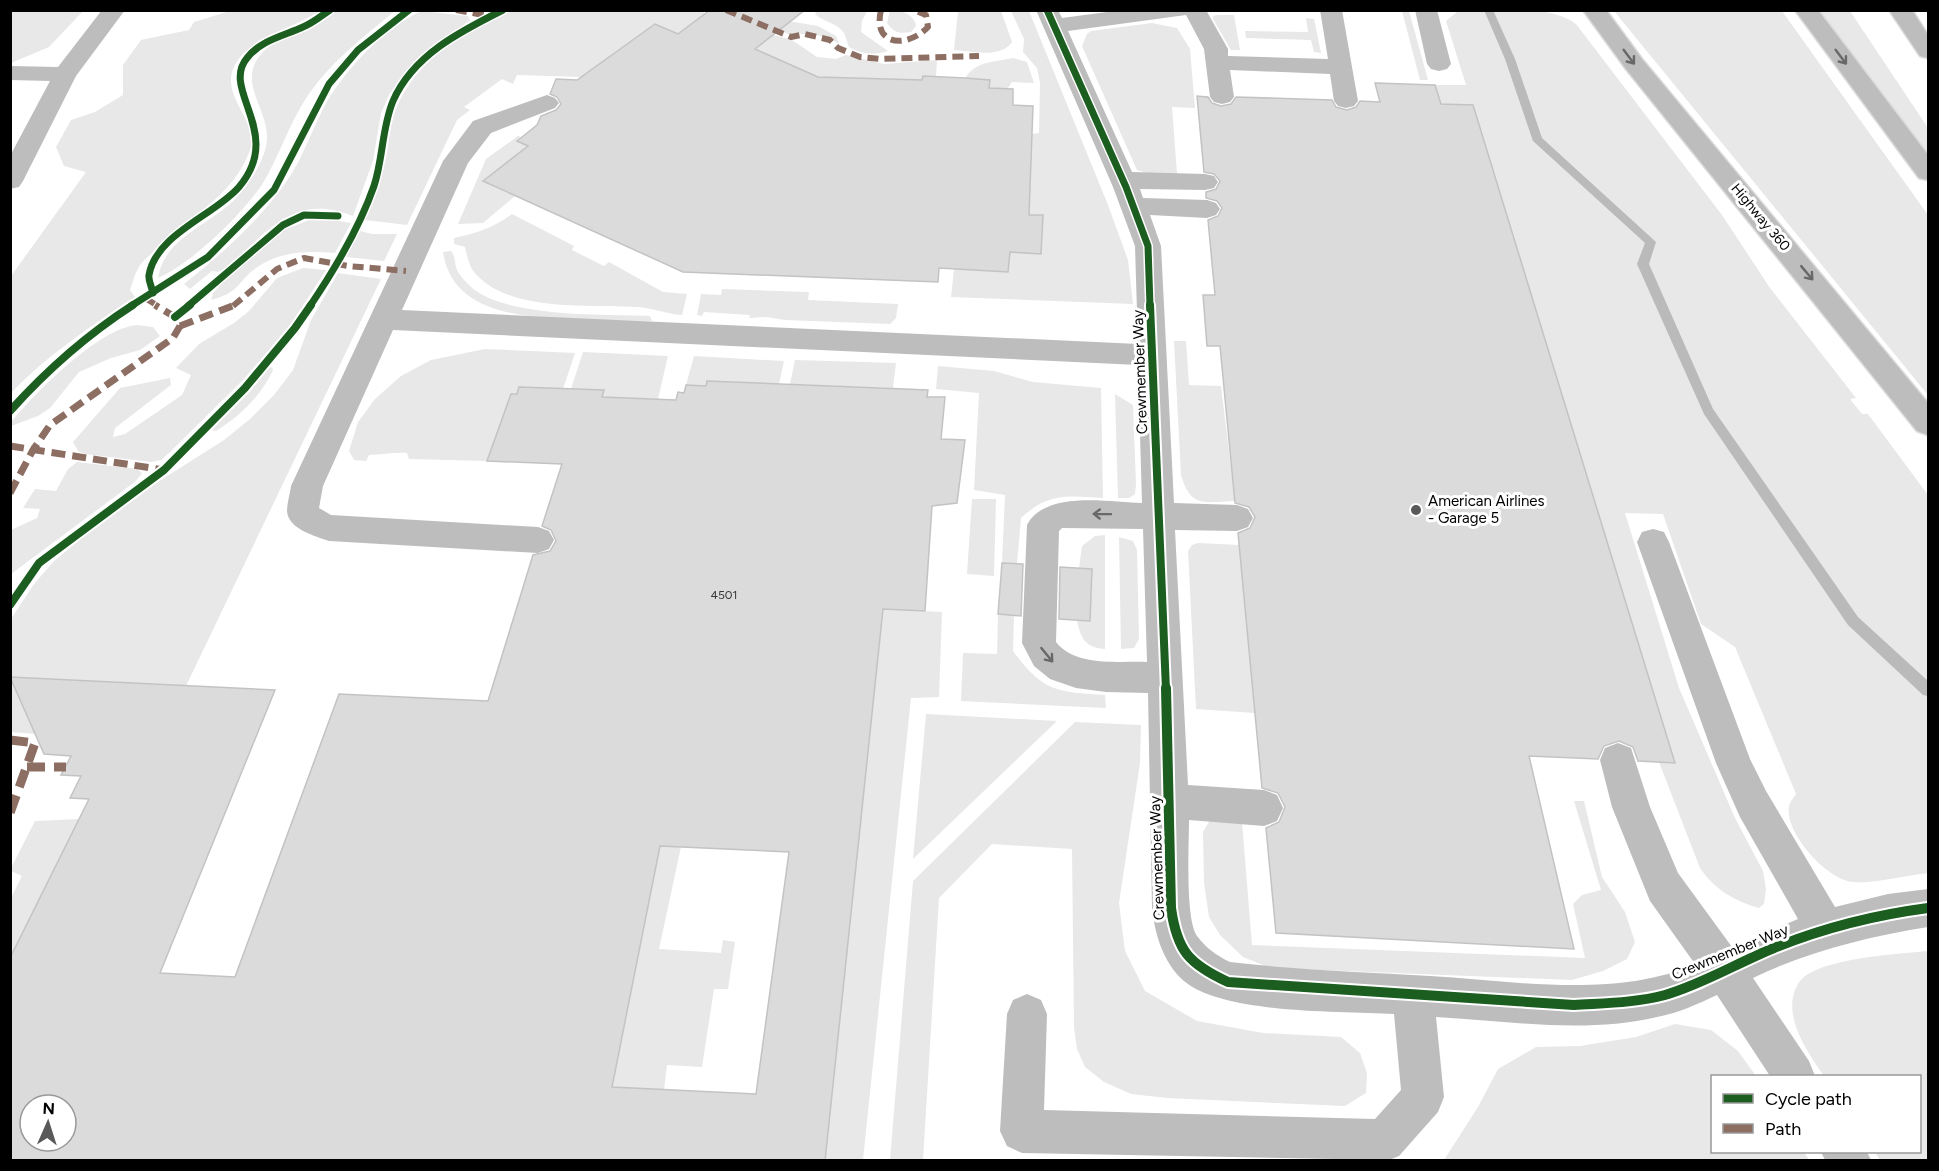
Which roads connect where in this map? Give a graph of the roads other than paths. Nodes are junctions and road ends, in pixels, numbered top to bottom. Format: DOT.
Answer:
graph roads {
  1 [pos="114,10"];
  2 [pos="1179,10"];
  3 [pos="1196,10"];
  4 [pos="1331,10"];
  5 [pos="1426,10"];
  6 [pos="1594,10"];
  7 [pos="1806,10"];
  8 [pos="1900,10"];
  9 [pos="1051,18"];
  10 [pos="1929,51"];
  11 [pos="1219,63"];
  12 [pos="1439,64"];
  13 [pos="1341,67"];
  14 [pos="10,73"];
  15 [pos="65,74"];
  16 [pos="1222,97"];
  17 [pos="1346,101"];
  18 [pos="547,103"];
  19 [pos="1929,172"];
  20 [pos="10,181"];
  21 [pos="1205,182"];
  22 [pos="1128,193"];
  23 [pos="1208,209"];
  24 [pos="384,319"];
  25 [pos="1154,355"];
  26 [pos="1929,423"];
  27 [pos="1160,523"];
  28 [pos="1237,527"];
  29 [pos="538,540"];
  30 [pos="1653,542"];
  31 [pos="1166,678"];
  32 [pos="1618,760"];
  33 [pos="1170,801"];
  34 [pos="1264,808"];
  35 [pos="1929,908"];
  36 [pos="1826,930"];
  37 [pos="1725,971"];
  38 [pos="1413,995"];
  39 [pos="1027,1014"];
  40 [pos="1793,1075"];
  1 -- 15 [label="main road"];
  2 -- 9 [label="main road"];
  3 -- 11 [label="main road"];
  4 -- 13 [label="main road"];
  5 -- 12 [label="main road"];
  6 -- 26 [label="main road, Highway 360, one-way"];
  7 -- 19 [label="main road, one-way"];
  8 -- 10 [label="main road"];
  9 -- 22 [label="main road, Crewmember Way"];
  11 -- 13 [label="main road"];
  11 -- 16 [label="main road"];
  13 -- 17 [label="main road"];
  14 -- 15 [label="main road"];
  15 -- 20 [label="main road"];
  18 -- 24 [label="main road"];
  21 -- 22 [label="main road"];
  22 -- 23 [label="main road"];
  22 -- 25 [label="main road, Crewmember Way"];
  24 -- 25 [label="main road"];
  24 -- 29 [label="main road"];
  25 -- 27 [label="main road, Crewmember Way"];
  27 -- 28 [label="main road"];
  27 -- 31 [label="main road, Crewmember Way"];
  27 -- 31 [label="main road, one-way"];
  30 -- 36 [label="main road"];
  31 -- 33 [label="main road, Crewmember Way"];
  32 -- 37 [label="main road"];
  33 -- 34 [label="main road"];
  33 -- 38 [label="main road, Crewmember Way"];
  35 -- 36 [label="main road, Crewmember Way"];
  36 -- 37 [label="main road, Crewmember Way"];
  37 -- 38 [label="main road, Crewmember Way"];
  37 -- 40 [label="main road"];
  38 -- 39 [label="main road"];
}
